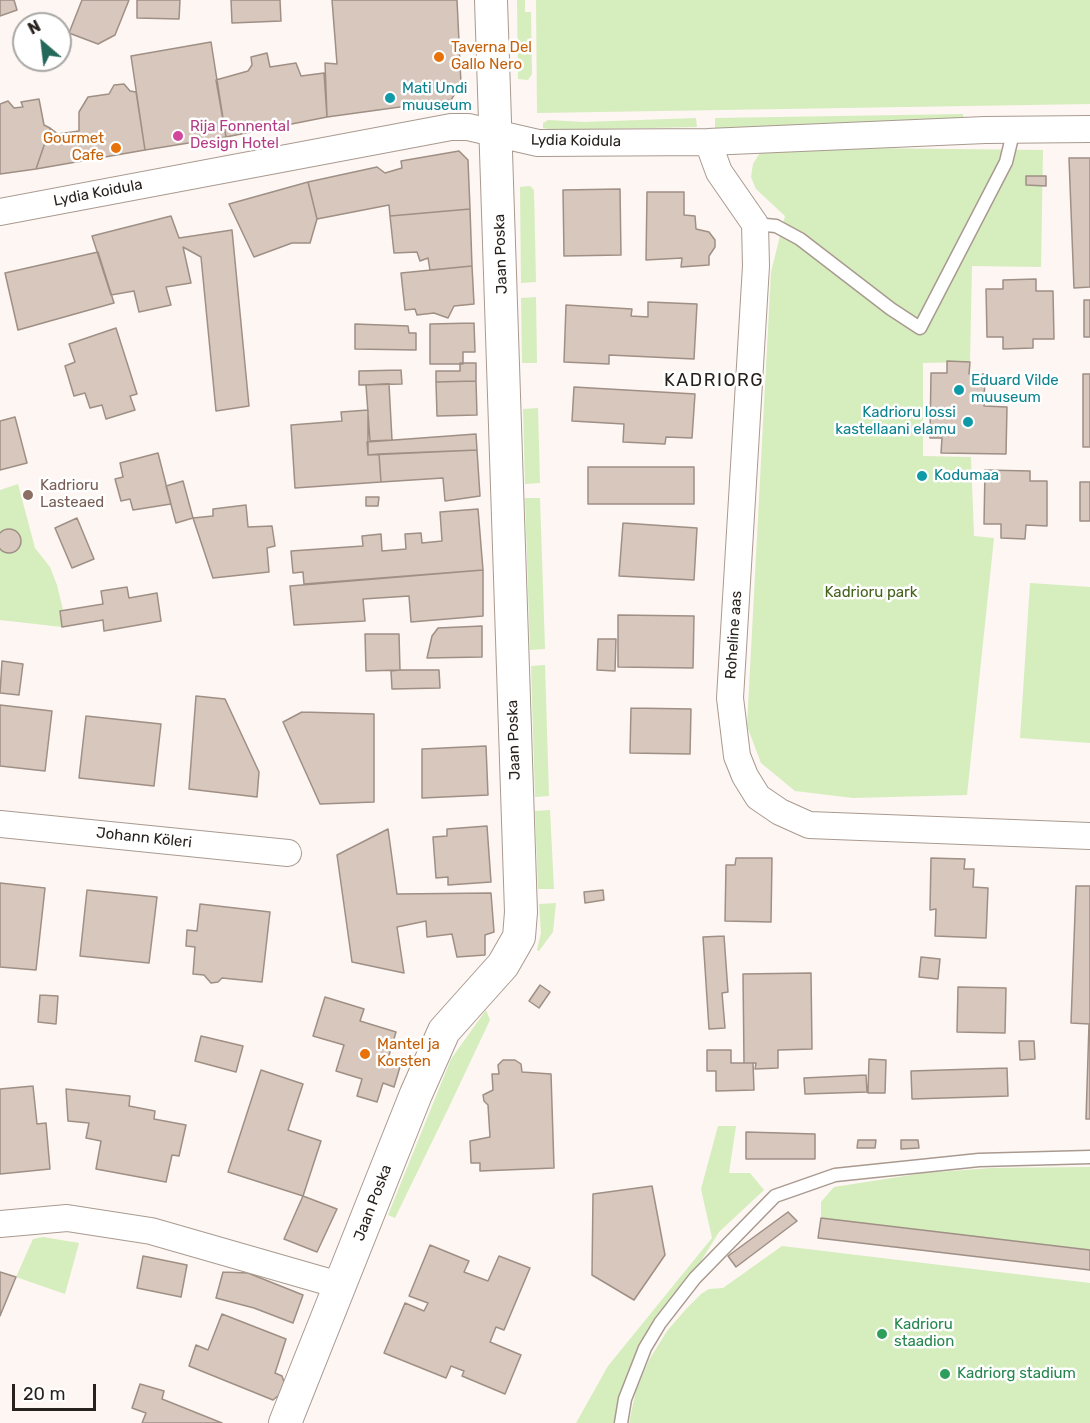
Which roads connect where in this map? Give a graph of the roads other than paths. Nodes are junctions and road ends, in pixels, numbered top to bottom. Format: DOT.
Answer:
graph roads {
  1 [pos="491,0"];
  2 [pos="1014,129"];
  3 [pos="1090,129"];
  4 [pos="496,135"];
  5 [pos="708,142"];
  6 [pos="0,212"];
  7 [pos="755,224"];
  8 [pos="0,824"];
  9 [pos="1090,836"];
  10 [pos="288,853"];
  11 [pos="1090,1157"];
  12 [pos="0,1224"];
  13 [pos="339,1285"];
  14 [pos="285,1423"];
  15 [pos="621,1423"];
  1 -- 4 [label="street, Jaan Poska"];
  2 -- 3 [label="street, Lydia Koidula"];
  2 -- 5 [label="street, Lydia Koidula"];
  2 -- 7 [label="lane"];
  4 -- 5 [label="street, Lydia Koidula"];
  4 -- 6 [label="street, Lydia Koidula"];
  4 -- 13 [label="street, Jaan Poska"];
  5 -- 7 [label="street"];
  7 -- 9 [label="street, Roheline aas"];
  8 -- 10 [label="street, Johann Köleri"];
  11 -- 15 [label="lane"];
  12 -- 13 [label="street"];
  13 -- 14 [label="street, Jaan Poska"];
}
